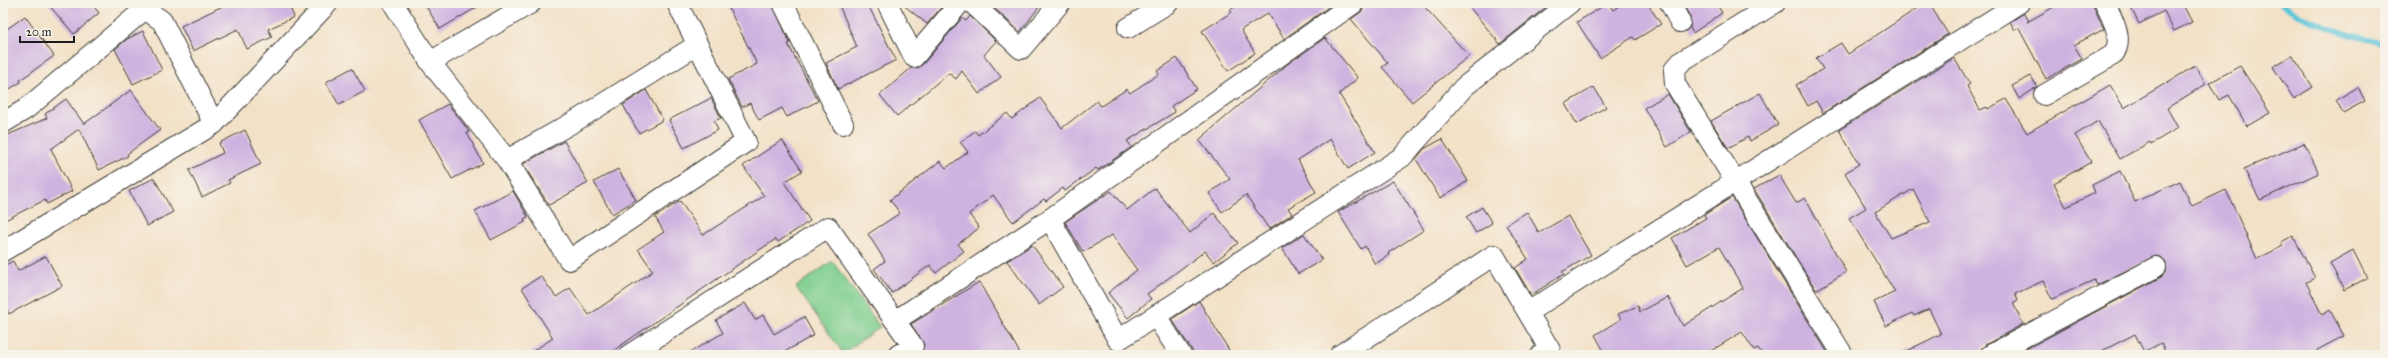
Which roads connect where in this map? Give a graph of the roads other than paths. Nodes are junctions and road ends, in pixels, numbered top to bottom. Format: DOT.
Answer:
graph roads {
  1 [pos="328,3"];
  2 [pos="393,3"];
  3 [pos="531,3"];
  4 [pos="677,3"];
  5 [pos="783,3"];
  6 [pos="887,3"];
  7 [pos="960,3"];
  8 [pos="972,3"];
  9 [pos="1060,3"];
  10 [pos="1168,3"];
  11 [pos="1354,3"];
  12 [pos="1570,3"];
  13 [pos="1670,3"];
  14 [pos="1775,3"];
  15 [pos="2019,3"];
  16 [pos="2105,3"];
  17 [pos="1680,22"];
  18 [pos="1128,28"];
  19 [pos="697,45"];
  20 [pos="430,62"];
  21 [pos="2044,95"];
  22 [pos="3,122"];
  23 [pos="214,124"];
  24 [pos="843,124"];
  25 [pos="507,160"];
  26 [pos="1736,181"];
  27 [pos="1050,219"];
  28 [pos="3,251"];
  29 [pos="2156,267"];
  30 [pos="1528,312"];
  31 [pos="1156,316"];
  32 [pos="895,321"];
  33 [pos="628,355"];
  34 [pos="898,355"];
  35 [pos="1181,355"];
  36 [pos="1340,355"];
  37 [pos="1541,355"];
  38 [pos="1843,355"];
  39 [pos="1990,355"];
  1 -- 23 [label="street"];
  2 -- 20 [label="street"];
  3 -- 20 [label="street"];
  4 -- 19 [label="street"];
  5 -- 24 [label="street"];
  6 -- 7 [label="street"];
  8 -- 9 [label="street"];
  10 -- 18 [label="street"];
  11 -- 27 [label="street"];
  12 -- 31 [label="street"];
  13 -- 17 [label="street"];
  14 -- 26 [label="street"];
  15 -- 26 [label="street"];
  16 -- 21 [label="street"];
  19 -- 25 [label="street"];
  19 -- 25 [label="street"];
  20 -- 25 [label="street"];
  22 -- 23 [label="street"];
  23 -- 28 [label="street"];
  26 -- 30 [label="street"];
  26 -- 38 [label="street"];
  27 -- 31 [label="street"];
  27 -- 32 [label="street"];
  29 -- 39 [label="street"];
  30 -- 36 [label="street"];
  30 -- 37 [label="street"];
  31 -- 35 [label="street"];
  32 -- 33 [label="street"];
  32 -- 34 [label="street"];
}
